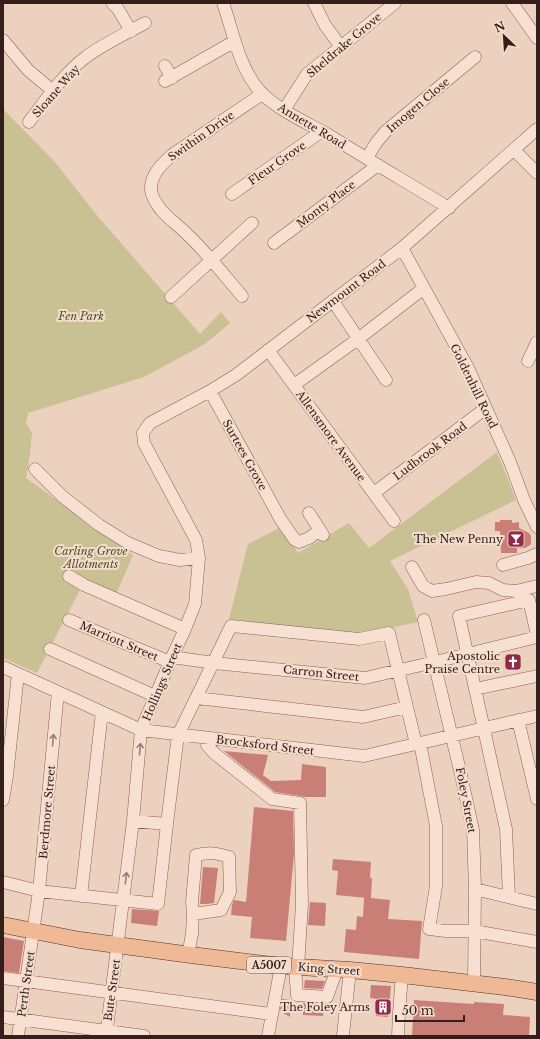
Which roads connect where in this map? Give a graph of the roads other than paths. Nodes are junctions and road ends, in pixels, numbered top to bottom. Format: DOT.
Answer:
graph roads {
  1 [pos="112,3"];
  2 [pos="223,3"];
  3 [pos="314,3"];
  4 [pos="395,3"];
  5 [pos="512,3"];
  6 [pos="145,23"];
  7 [pos="131,31"];
  8 [pos="537,38"];
  9 [pos="3,40"];
  10 [pos="235,41"];
  11 [pos="341,47"];
  12 [pos="475,57"];
  13 [pos="165,66"];
  14 [pos="53,91"];
  15 [pos="262,94"];
  16 [pos="284,110"];
  17 [pos="29,122"];
  18 [pos="537,129"];
  19 [pos="322,131"];
  20 [pos="514,150"];
  21 [pos="367,158"];
  22 [pos="378,165"];
  23 [pos="537,173"];
  24 [pos="232,194"];
  25 [pos="449,208"];
  26 [pos="252,223"];
  27 [pos="274,243"];
  28 [pos="402,248"];
  29 [pos="212,260"];
  30 [pos="424,288"];
  31 [pos="242,296"];
  32 [pos="170,297"];
  33 [pos="333,301"];
  34 [pos="358,339"];
  35 [pos="537,342"];
  36 [pos="268,350"];
  37 [pos="528,361"];
  38 [pos="386,380"];
  39 [pos="294,385"];
  40 [pos="210,391"];
  41 [pos="486,408"];
  42 [pos="143,433"];
  43 [pos="35,469"];
  44 [pos="374,493"];
  45 [pos="309,513"];
  46 [pos="394,521"];
  47 [pos="537,527"];
  48 [pos="537,554"];
  49 [pos="199,558"];
  50 [pos="503,565"];
  51 [pos="412,567"];
  52 [pos="69,576"];
  53 [pos="537,586"];
  54 [pos="69,620"];
  55 [pos="424,620"];
  56 [pos="185,629"];
  57 [pos="537,636"];
  58 [pos="50,649"];
  59 [pos="467,654"];
  60 [pos="171,660"];
  61 [pos="214,662"];
  62 [pos="435,662"];
  63 [pos="3,668"];
  64 [pos="398,670"];
  65 [pos="18,674"];
  66 [pos="537,676"];
  67 [pos="475,689"];
  68 [pos="58,692"];
  69 [pos="155,696"];
  70 [pos="196,698"];
  71 [pos="407,707"];
  72 [pos="102,712"];
  73 [pos="537,716"];
  74 [pos="518,720"];
  75 [pos="484,728"];
  76 [pos="141,730"];
  77 [pos="178,735"];
  78 [pos="451,735"];
  79 [pos="207,738"];
  80 [pos="418,743"];
  81 [pos="3,800"];
  82 [pos="537,800"];
  83 [pos="133,821"];
  84 [pos="166,824"];
  85 [pos="3,882"];
  86 [pos="475,889"];
  87 [pos="39,891"];
  88 [pos="81,896"];
  89 [pos="508,897"];
  90 [pos="124,900"];
  91 [pos="537,904"];
  92 [pos="193,914"];
  93 [pos="3,926"];
  94 [pos="474,931"];
  95 [pos="33,932"];
  96 [pos="537,942"];
  97 [pos="118,945"];
  98 [pos="188,955"];
  99 [pos="291,966"];
  100 [pos="344,969"];
  101 [pos="402,975"];
  102 [pos="3,978"];
  103 [pos="26,981"];
  104 [pos="474,983"];
  105 [pos="111,992"];
  106 [pos="537,992"];
  107 [pos="271,1014"];
  108 [pos="3,1017"];
  109 [pos="21,1019"];
  110 [pos="106,1034"];
  111 [pos="344,1035"];
  112 [pos="18,1036"];
  113 [pos="144,1036"];
  114 [pos="268,1036"];
  115 [pos="398,1036"];
  1 -- 7 [label="street"];
  2 -- 10 [label="street, Annette Road"];
  3 -- 11 [label="street"];
  4 -- 11 [label="street, Sheldrake Grove"];
  5 -- 8 [label="street"];
  6 -- 7 [label="street, Sloane Way"];
  7 -- 14 [label="street, Sloane Way"];
  9 -- 14 [label="street"];
  10 -- 13 [label="street"];
  10 -- 15 [label="street, Annette Road"];
  11 -- 16 [label="street, Sheldrake Grove"];
  12 -- 21 [label="street, Imogen Close"];
  14 -- 17 [label="street, Sloane Way"];
  15 -- 16 [label="street, Annette Road"];
  15 -- 29 [label="street, Swithin Drive"];
  16 -- 19 [label="street, Annette Road"];
  18 -- 20 [label="street, Newmount Road"];
  19 -- 21 [label="street, Annette Road"];
  19 -- 24 [label="street, Fleur Grove"];
  20 -- 23 [label="street"];
  20 -- 25 [label="street, Newmount Road"];
  21 -- 22 [label="street, Annette Road"];
  22 -- 25 [label="street, Annette Road"];
  22 -- 27 [label="street, Monty Place"];
  25 -- 28 [label="street, Newmount Road"];
  26 -- 29 [label="street"];
  28 -- 30 [label="street, Goldenhill Road"];
  28 -- 33 [label="street, Newmount Road"];
  29 -- 31 [label="street, Swithin Drive"];
  29 -- 32 [label="street"];
  30 -- 34 [label="street"];
  30 -- 41 [label="street, Goldenhill Road"];
  33 -- 34 [label="street"];
  33 -- 36 [label="street, Newmount Road"];
  34 -- 38 [label="street"];
  34 -- 39 [label="street"];
  35 -- 37 [label="street"];
  36 -- 39 [label="street, Allensmore Avenue"];
  36 -- 40 [label="street, Newmount Road"];
  39 -- 44 [label="street, Allensmore Avenue"];
  40 -- 42 [label="street, Newmount Road"];
  40 -- 45 [label="street, Surtees Grove"];
  41 -- 44 [label="street, Ludbrook Road"];
  41 -- 47 [label="street, Goldenhill Road"];
  42 -- 49 [label="street, Hollings Street"];
  43 -- 49 [label="street"];
  44 -- 46 [label="street, Allensmore Avenue"];
  48 -- 50 [label="street"];
  49 -- 56 [label="street, Hollings Street"];
  51 -- 53 [label="street"];
  52 -- 56 [label="street"];
  54 -- 60 [label="street, Marriott Street"];
  55 -- 62 [label="street, Foley Street"];
  56 -- 60 [label="street, Hollings Street"];
  57 -- 59 [label="street, Carron Street"];
  57 -- 59 [label="street"];
  58 -- 69 [label="street"];
  59 -- 62 [label="street, Carron Street"];
  59 -- 67 [label="street"];
  60 -- 61 [label="street, Carron Street"];
  60 -- 69 [label="street, Hollings Street"];
  61 -- 64 [label="street, Carron Street"];
  61 -- 64 [label="street"];
  61 -- 70 [label="street"];
  62 -- 64 [label="street, Carron Street"];
  62 -- 78 [label="street, Foley Street"];
  63 -- 65 [label="street, Brocksford Street"];
  64 -- 71 [label="street"];
  65 -- 68 [label="street, Brocksford Street"];
  65 -- 81 [label="street"];
  66 -- 67 [label="street"];
  67 -- 75 [label="street"];
  68 -- 72 [label="street, Brocksford Street"];
  87 -- 68 [label="street, Berdmore Street, one-way"];
  69 -- 76 [label="street, Hollings Street"];
  70 -- 71 [label="street"];
  70 -- 77 [label="street"];
  71 -- 80 [label="street"];
  72 -- 76 [label="street, Brocksford Street"];
  72 -- 88 [label="street"];
  73 -- 74 [label="street, Brocksford Street"];
  74 -- 75 [label="street, Brocksford Street"];
  74 -- 82 [label="street"];
  75 -- 78 [label="street, Brocksford Street"];
  75 -- 89 [label="street"];
  76 -- 77 [label="street, Brocksford Street"];
  83 -- 76 [label="street, Hollings Street, one-way"];
  77 -- 79 [label="street, Brocksford Street"];
  77 -- 84 [label="street"];
  78 -- 80 [label="street, Brocksford Street"];
  78 -- 86 [label="street, Foley Street"];
  79 -- 80 [label="street, Brocksford Street"];
  79 -- 99 [label="street"];
  80 -- 94 [label="street"];
  83 -- 84 [label="street"];
  90 -- 83 [label="street, Hollings Street, one-way"];
  84 -- 90 [label="street"];
  85 -- 87 [label="street"];
  86 -- 89 [label="street"];
  86 -- 94 [label="street, Foley Street"];
  87 -- 88 [label="street"];
  87 -- 95 [label="street, Berdmore Street"];
  88 -- 90 [label="street"];
  89 -- 91 [label="street"];
  90 -- 97 [label="street, Hollings Street"];
  92 -- 92 [label="street"];
  92 -- 98 [label="street"];
  93 -- 95 [label="main road, King Street / A5007"];
  94 -- 96 [label="street"];
  94 -- 104 [label="street, Foley Street"];
  95 -- 97 [label="main road, King Street / A5007"];
  95 -- 103 [label="street, Perth Street"];
  97 -- 98 [label="main road, King Street / A5007"];
  97 -- 105 [label="street, Bute Street"];
  98 -- 99 [label="main road, King Street / A5007"];
  99 -- 100 [label="main road, King Street / A5007"];
  99 -- 100 [label="street"];
  99 -- 107 [label="street"];
  100 -- 101 [label="main road, King Street / A5007"];
  100 -- 111 [label="street"];
  101 -- 104 [label="main road, King Street / A5007"];
  101 -- 115 [label="street"];
  102 -- 103 [label="street"];
  103 -- 105 [label="street"];
  103 -- 109 [label="street, Perth Street"];
  104 -- 106 [label="main road, King Street / A5007"];
  105 -- 107 [label="street"];
  105 -- 110 [label="street, Bute Street"];
  107 -- 114 [label="street"];
  108 -- 109 [label="street"];
  109 -- 110 [label="street"];
  109 -- 112 [label="street, Perth Street"];
  110 -- 113 [label="street"];
}
